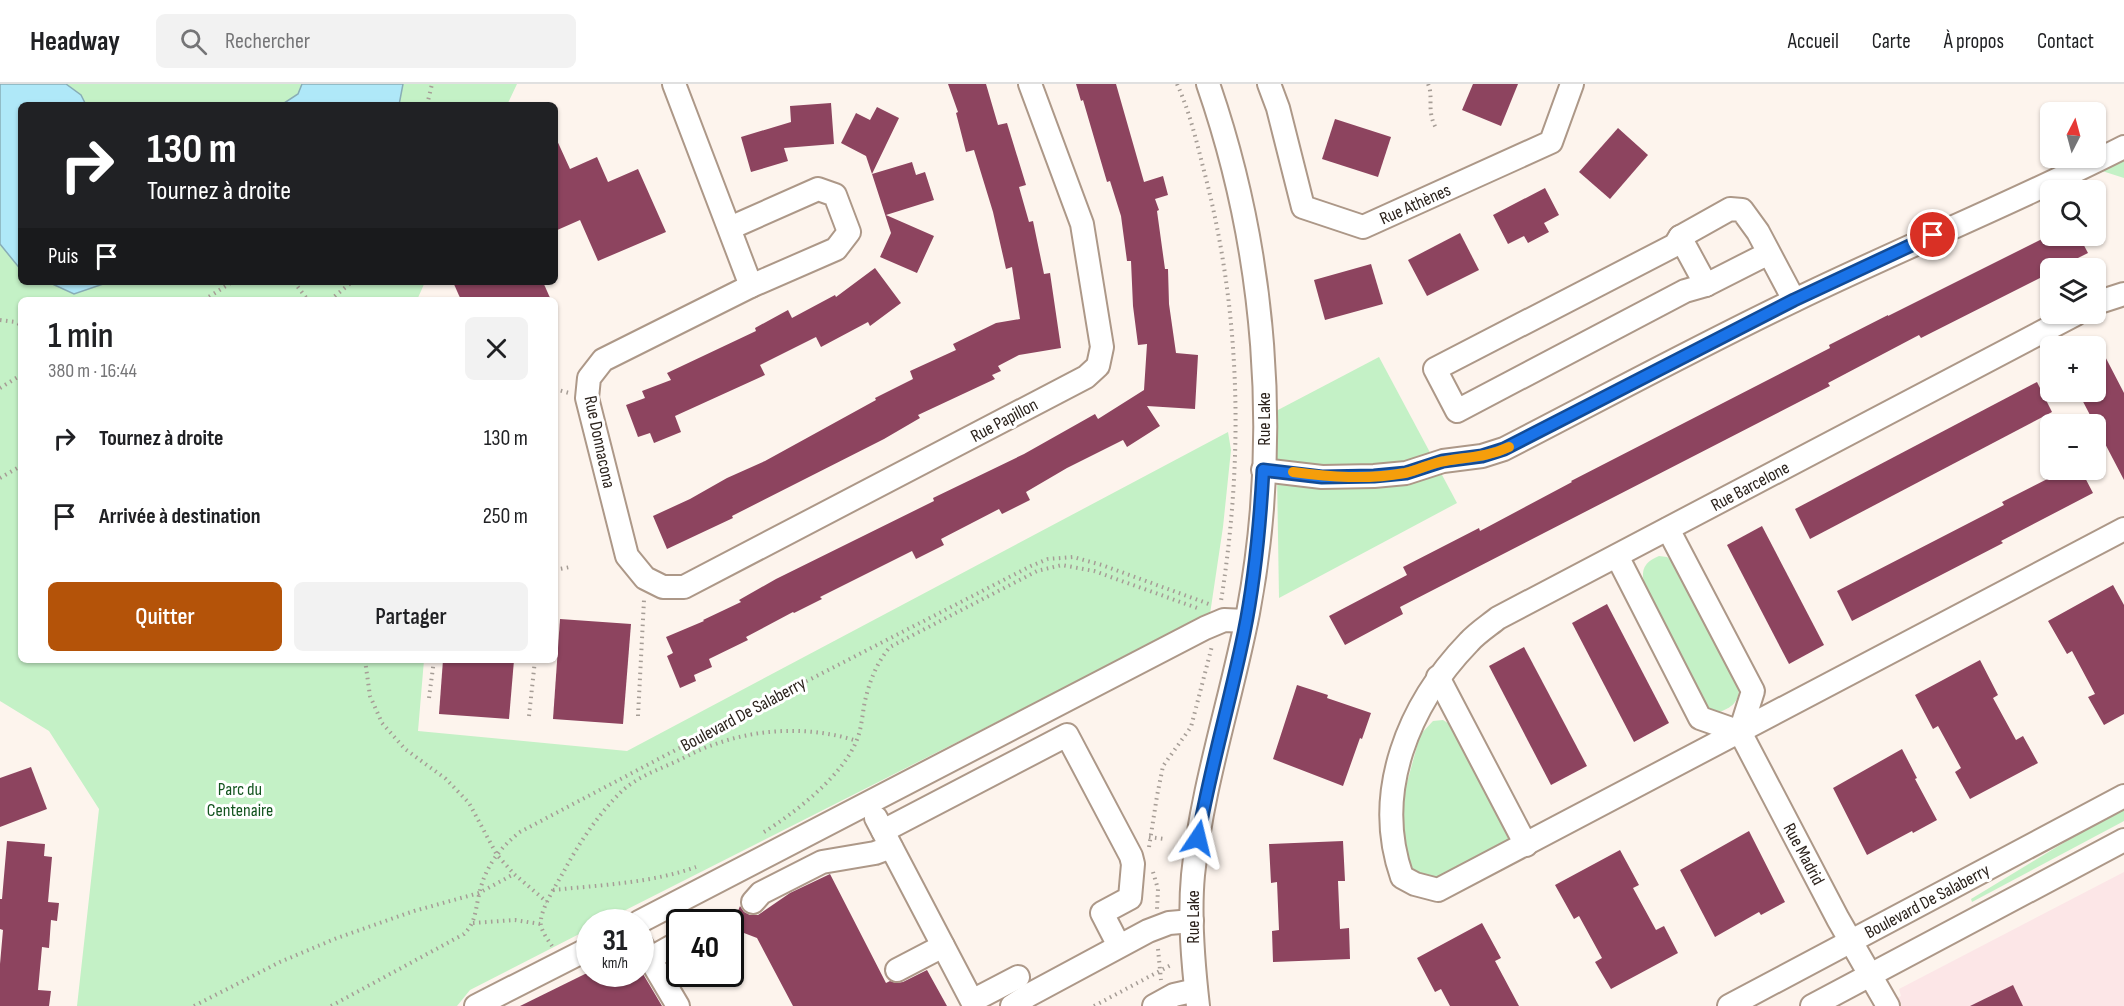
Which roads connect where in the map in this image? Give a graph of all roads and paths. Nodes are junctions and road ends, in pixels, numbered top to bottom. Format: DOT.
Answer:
graph roads {
  1 [pos="432,84"];
  2 [pos="674,84"];
  3 [pos="1030,84"];
  4 [pos="1177,84"];
  5 [pos="1208,84"];
  6 [pos="1269,84"];
  7 [pos="1428,84"];
  8 [pos="1572,84"];
  9 [pos="428,102"];
  10 [pos="1436,128"];
  11 [pos="2124,147"];
  12 [pos="730,228"];
  13 [pos="1680,237"];
  14 [pos="1769,253"];
  15 [pos="227,285"];
  16 [pos="296,285"];
  17 [pos="348,285"];
  18 [pos="1706,285"];
  19 [pos="751,286"];
  20 [pos="2124,294"];
  21 [pos="209,297"];
  22 [pos="306,297"];
  23 [pos="334,297"];
  24 [pos="1794,300"];
  25 [pos="2106,300"];
  26 [pos="0,320"];
  27 [pos="18,324"];
  28 [pos="2057,324"];
  29 [pos="18,377"];
  30 [pos="0,388"];
  31 [pos="18,468"];
  32 [pos="1263,470"];
  33 [pos="0,478"];
  34 [pos="1668,529"];
  35 [pos="2124,529"];
  36 [pos="1617,556"];
  37 [pos="570,567"];
  38 [pos="558,569"];
  39 [pos="645,578"];
  40 [pos="975,595"];
  41 [pos="978,602"];
  42 [pos="1214,605"];
  43 [pos="1220,607"];
  44 [pos="1207,612"];
  45 [pos="1246,621"];
  46 [pos="1214,638"];
  47 [pos="365,663"];
  48 [pos="434,663"];
  49 [pos="535,663"];
  50 [pos="1438,677"];
  51 [pos="429,698"];
  52 [pos="1052,707"];
  53 [pos="529,716"];
  54 [pos="638,716"];
  55 [pos="1740,732"];
  56 [pos="1067,735"];
  57 [pos="857,741"];
  58 [pos="666,755"];
  59 [pos="671,764"];
  60 [pos="2124,796"];
  61 [pos="868,804"];
  62 [pos="759,835"];
  63 [pos="1143,836"];
  64 [pos="1150,837"];
  65 [pos="887,839"];
  66 [pos="1164,840"];
  67 [pos="2124,840"];
  68 [pos="1526,845"];
  69 [pos="1149,851"];
  70 [pos="497,855"];
  71 [pos="705,863"];
  72 [pos="1150,864"];
  73 [pos="514,874"];
  74 [pos="554,890"];
  75 [pos="479,893"];
  76 [pos="548,902"];
  77 [pos="753,902"];
  78 [pos="1157,913"];
  79 [pos="654,914"];
  80 [pos="1192,921"];
  81 [pos="473,923"];
  82 [pos="540,924"];
  83 [pos="1157,940"];
  84 [pos="1851,941"];
  85 [pos="943,946"];
  86 [pos="1119,946"];
  87 [pos="557,954"];
  88 [pos="576,955"];
  89 [pos="654,964"];
  90 [pos="1171,965"];
  91 [pos="897,970"];
  92 [pos="1160,971"];
  93 [pos="1870,975"];
  94 [pos="1018,977"];
  95 [pos="1161,983"];
  96 [pos="1197,998"];
  97 [pos="194,1006"];
  98 [pos="331,1006"];
  99 [pos="476,1006"];
  100 [pos="678,1006"];
  101 [pos="1012,1006"];
  102 [pos="1094,1006"];
  103 [pos="1154,1006"];
  104 [pos="1729,1006"];
  105 [pos="1812,1006"];
  106 [pos="1888,1006"];
  1 -- 9 [label="path"];
  2 -- 12 [label="street"];
  3 -- 39 [label="street, Rue Papillon"];
  4 -- 43 [label="path, Rue Lake"];
  5 -- 32 [label="street, Rue Lake"];
  6 -- 8 [label="street, Rue Athènes"];
  7 -- 10 [label="path"];
  11 -- 24 [label="street"];
  12 -- 19 [label="street"];
  12 -- 19 [label="street, Rue Donnacona"];
  13 -- 14 [label="street"];
  13 -- 18 [label="street"];
  13 -- 18 [label="street"];
  14 -- 18 [label="street"];
  14 -- 24 [label="street"];
  15 -- 21 [label="path"];
  16 -- 22 [label="path"];
  17 -- 23 [label="path"];
  19 -- 39 [label="street, Rue Donnacona"];
  20 -- 25 [label="street"];
  24 -- 32 [label="street"];
  26 -- 27 [label="path"];
  28 -- 34 [label="street, Rue Barcelone"];
  29 -- 30 [label="path"];
  31 -- 33 [label="path"];
  32 -- 45 [label="street, Rue Lake"];
  34 -- 36 [label="street, Rue Barcelone"];
  34 -- 55 [label="street"];
  35 -- 55 [label="street, Rue Barcelone"];
  36 -- 50 [label="street, Rue Barcelone"];
  36 -- 55 [label="street"];
  37 -- 38 [label="path"];
  39 -- 54 [label="path"];
  40 -- 41 [label="path"];
  40 -- 42 [label="path, Boulevard De Salaberry"];
  40 -- 58 [label="path, Boulevard De Salaberry"];
  41 -- 44 [label="path"];
  41 -- 57 [label="path"];
  45 -- 52 [label="street"];
  45 -- 80 [label="street, Rue Lake"];
  46 -- 64 [label="path"];
  47 -- 70 [label="path"];
  48 -- 51 [label="path"];
  49 -- 53 [label="path"];
  50 -- 68 [label="street"];
  50 -- 68 [label="street, Rue Barcelone"];
  52 -- 56 [label="street"];
  52 -- 61 [label="street"];
  55 -- 68 [label="street, Rue Barcelone"];
  55 -- 84 [label="street, Rue Madrid"];
  56 -- 65 [label="street"];
  56 -- 86 [label="street"];
  57 -- 59 [label="path"];
  57 -- 62 [label="path"];
  58 -- 59 [label="path"];
  58 -- 70 [label="path, Boulevard De Salaberry"];
  59 -- 74 [label="path"];
  60 -- 84 [label="street, Boulevard De Salaberry"];
  61 -- 65 [label="street"];
  61 -- 79 [label="street"];
  63 -- 64 [label="path"];
  64 -- 66 [label="path"];
  64 -- 69 [label="path"];
  65 -- 77 [label="street"];
  65 -- 85 [label="street"];
  67 -- 93 [label="street"];
  70 -- 73 [label="path"];
  70 -- 75 [label="path, Boulevard De Salaberry"];
  71 -- 74 [label="path"];
  72 -- 78 [label="path, Rue Lake"];
  73 -- 75 [label="path"];
  73 -- 76 [label="path"];
  74 -- 76 [label="path"];
  75 -- 81 [label="path, Boulevard De Salaberry"];
  75 -- 97 [label="path"];
  76 -- 82 [label="path"];
  80 -- 86 [label="street"];
  80 -- 96 [label="street, Rue Lake"];
  81 -- 82 [label="path"];
  81 -- 98 [label="path"];
  82 -- 87 [label="path"];
  83 -- 92 [label="path, Rue Lake"];
  84 -- 93 [label="street, Rue Madrid"];
  84 -- 104 [label="street, Boulevard De Salaberry"];
  85 -- 91 [label="street"];
  85 -- 94 [label="street"];
  86 -- 101 [label="street"];
  88 -- 99 [label="street"];
  89 -- 100 [label="street"];
  90 -- 92 [label="path"];
  92 -- 95 [label="path, Rue Lake"];
  92 -- 102 [label="path"];
  93 -- 105 [label="street"];
  93 -- 106 [label="street, Rue Madrid"];
  96 -- 103 [label="street"];
}
